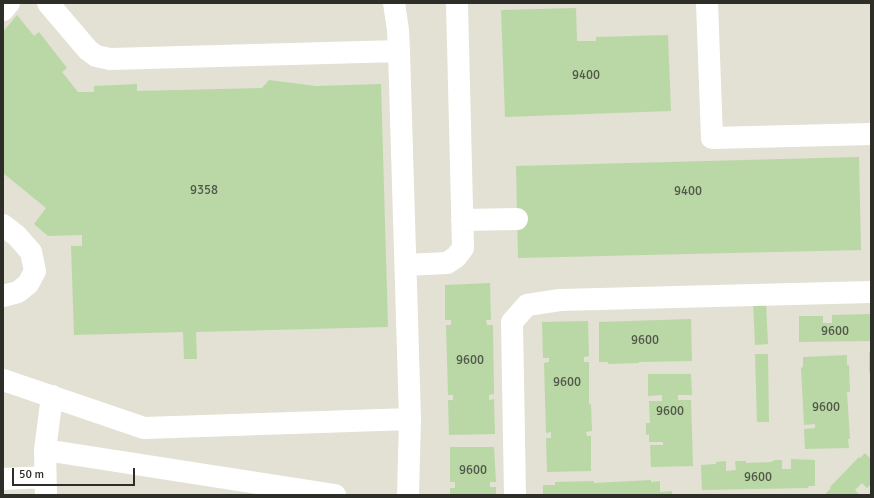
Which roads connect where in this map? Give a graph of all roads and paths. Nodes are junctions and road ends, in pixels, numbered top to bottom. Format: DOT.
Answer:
graph roads {
  1 [pos="9,3"];
  2 [pos="48,3"];
  3 [pos="394,3"];
  4 [pos="457,3"];
  5 [pos="701,6"];
  6 [pos="3,10"];
  7 [pos="399,51"];
  8 [pos="871,134"];
  9 [pos="517,219"];
  10 [pos="462,220"];
  11 [pos="3,225"];
  12 [pos="406,265"];
  13 [pos="871,292"];
  14 [pos="3,296"];
  15 [pos="3,380"];
  16 [pos="52,396"];
  17 [pos="410,419"];
  18 [pos="45,450"];
  19 [pos="3,479"];
  20 [pos="46,486"];
  21 [pos="231,487"];
  22 [pos="336,495"];
  23 [pos="408,495"];
  24 [pos="515,495"];
  1 -- 6 [label="lane"];
  2 -- 7 [label="lane"];
  3 -- 7 [label="lane"];
  4 -- 10 [label="lane"];
  5 -- 8 [label="lane"];
  7 -- 12 [label="lane"];
  9 -- 10 [label="lane"];
  10 -- 12 [label="lane"];
  11 -- 14 [label="lane"];
  12 -- 17 [label="lane"];
  13 -- 24 [label="lane"];
  15 -- 16 [label="lane"];
  16 -- 17 [label="lane"];
  16 -- 18 [label="lane"];
  17 -- 23 [label="lane"];
  18 -- 20 [label="lane"];
  18 -- 21 [label="lane"];
  19 -- 20 [label="lane"];
  21 -- 22 [label="lane"];
}
